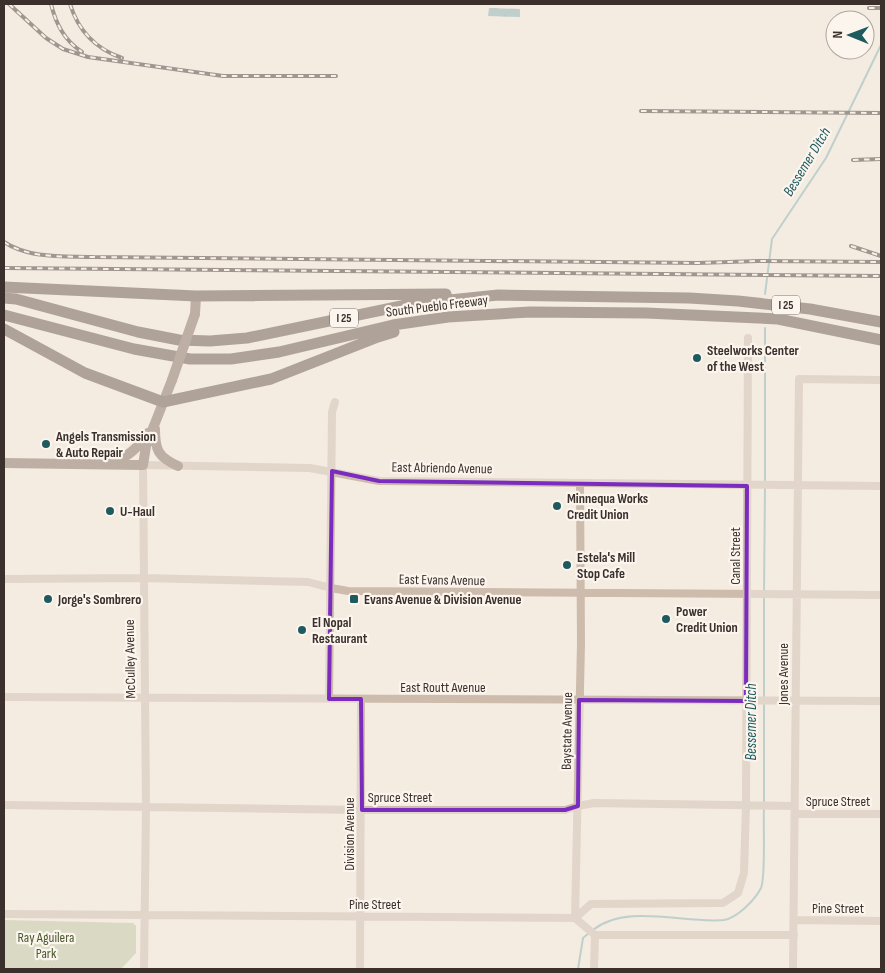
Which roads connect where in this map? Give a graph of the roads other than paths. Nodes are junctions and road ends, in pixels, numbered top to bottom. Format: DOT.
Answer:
graph roads {
  1 [pos="4,287"];
  2 [pos="498,294"];
  3 [pos="196,296"];
  4 [pos="4,298"];
  5 [pos="4,315"];
  6 [pos="448,317"];
  7 [pos="881,322"];
  8 [pos="4,329"];
  9 [pos="748,338"];
  10 [pos="881,340"];
  11 [pos="881,380"];
  12 [pos="163,402"];
  13 [pos="335,402"];
  14 [pos="155,424"];
  15 [pos="4,464"];
  16 [pos="104,465"];
  17 [pos="143,466"];
  18 [pos="178,466"];
  19 [pos="332,471"];
  20 [pos="580,484"];
  21 [pos="747,486"];
  22 [pos="797,486"];
  23 [pos="881,486"];
  24 [pos="4,578"];
  25 [pos="143,578"];
  26 [pos="331,588"];
  27 [pos="580,594"];
  28 [pos="747,595"];
  29 [pos="796,595"];
  30 [pos="881,595"];
  31 [pos="4,697"];
  32 [pos="144,697"];
  33 [pos="329,698"];
  34 [pos="361,698"];
  35 [pos="580,700"];
  36 [pos="746,701"];
  37 [pos="796,701"];
  38 [pos="881,702"];
  39 [pos="4,805"];
  40 [pos="746,805"];
  41 [pos="578,806"];
  42 [pos="146,807"];
  43 [pos="362,810"];
  44 [pos="795,810"];
  45 [pos="881,814"];
  46 [pos="4,914"];
  47 [pos="145,916"];
  48 [pos="361,916"];
  49 [pos="575,918"];
  50 [pos="794,920"];
  51 [pos="881,921"];
  52 [pos="794,934"];
  53 [pos="595,935"];
  54 [pos="144,969"];
  55 [pos="360,969"];
  56 [pos="594,969"];
  57 [pos="793,969"];
  1 -- 3 [label="highway"];
  2 -- 3 [label="highway"];
  2 -- 4 [label="highway, South Pueblo Freeway / I 25"];
  2 -- 7 [label="highway, South Pueblo Freeway / I 25"];
  3 -- 12 [label="main road, McCulley Avenue, bridge"];
  5 -- 6 [label="highway, South Pueblo Freeway / I 25"];
  6 -- 10 [label="highway, South Pueblo Freeway / I 25"];
  6 -- 12 [label="highway"];
  8 -- 12 [label="highway"];
  9 -- 21 [label="street, Canal Street"];
  11 -- 22 [label="street, Jones Avenue"];
  12 -- 14 [label="main road, McCulley Avenue"];
  13 -- 19 [label="street"];
  14 -- 16 [label="main road"];
  14 -- 17 [label="main road, McCulley Avenue"];
  14 -- 18 [label="main road"];
  15 -- 16 [label="main road, East Abriendo Avenue"];
  16 -- 17 [label="main road, East Abriendo Avenue"];
  17 -- 18 [label="street, East Abriendo Avenue"];
  17 -- 25 [label="street, McCulley Avenue"];
  18 -- 19 [label="street, East Abriendo Avenue"];
  19 -- 20 [label="street, East Abriendo Avenue"];
  19 -- 26 [label="street"];
  20 -- 21 [label="street, East Abriendo Avenue"];
  20 -- 27 [label="street, Baystate Avenue"];
  21 -- 22 [label="street, East Abriendo Avenue"];
  21 -- 28 [label="street, Canal Street"];
  22 -- 23 [label="street, East Abriendo Avenue"];
  22 -- 29 [label="street, Jones Avenue"];
  24 -- 25 [label="street, East Evans Avenue"];
  25 -- 26 [label="street, East Evans Avenue"];
  25 -- 32 [label="street, McCulley Avenue"];
  26 -- 27 [label="street, East Evans Avenue"];
  26 -- 33 [label="street"];
  27 -- 28 [label="street, East Evans Avenue"];
  27 -- 35 [label="street, Baystate Avenue"];
  28 -- 29 [label="street, East Evans Avenue"];
  28 -- 36 [label="street, Canal Street"];
  29 -- 30 [label="street, East Evans Avenue"];
  29 -- 37 [label="street, Jones Avenue"];
  31 -- 32 [label="street, East Routt Avenue"];
  32 -- 33 [label="street, East Routt Avenue"];
  32 -- 42 [label="street, McCulley Avenue"];
  33 -- 34 [label="street, East Routt Avenue"];
  34 -- 35 [label="street, East Routt Avenue"];
  34 -- 43 [label="street, Division Avenue"];
  35 -- 36 [label="street, East Routt Avenue"];
  35 -- 41 [label="street, Baystate Avenue"];
  36 -- 37 [label="street, East Routt Avenue"];
  36 -- 40 [label="street, Canal Street"];
  37 -- 38 [label="street, East Routt Avenue"];
  37 -- 44 [label="street, Jones Avenue"];
  39 -- 42 [label="street, Spruce Street"];
  40 -- 41 [label="street, Spruce Street"];
  40 -- 44 [label="street, Spruce Street"];
  40 -- 49 [label="street, Canal Street"];
  41 -- 43 [label="street, Spruce Street"];
  41 -- 49 [label="street, Baystate Avenue"];
  42 -- 43 [label="street, Spruce Street"];
  42 -- 47 [label="street, McCulley Avenue"];
  43 -- 48 [label="street, Division Avenue"];
  44 -- 45 [label="street, Spruce Street"];
  44 -- 50 [label="street, Jones Avenue"];
  46 -- 47 [label="street, Pine Street"];
  47 -- 48 [label="street, Pine Street"];
  47 -- 54 [label="street, McCulley Avenue"];
  48 -- 49 [label="street, Pine Street"];
  48 -- 55 [label="street, Division Avenue"];
  49 -- 53 [label="street"];
  50 -- 51 [label="street, Pine Street"];
  50 -- 52 [label="street, Jones Avenue"];
  52 -- 53 [label="street"];
  52 -- 57 [label="street, Jones Avenue"];
  53 -- 56 [label="street"];
}
